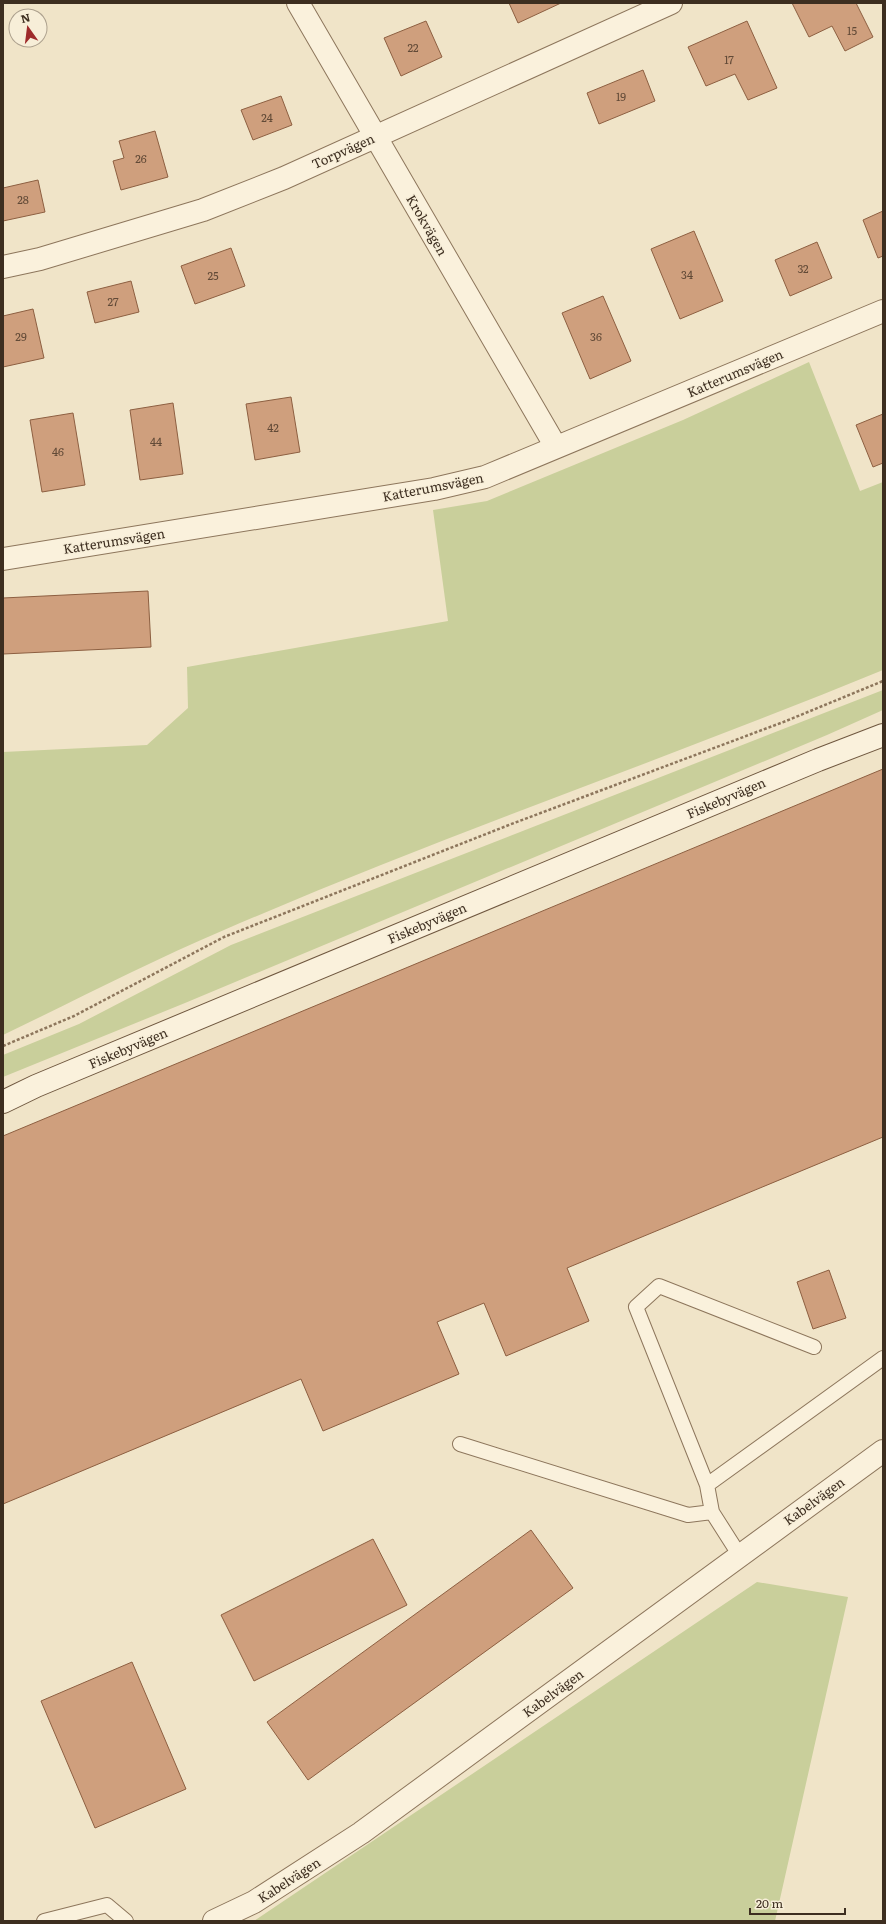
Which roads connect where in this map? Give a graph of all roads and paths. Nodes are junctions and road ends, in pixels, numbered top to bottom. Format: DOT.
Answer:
graph roads {
  1 [pos="298,3"];
  2 [pos="671,3"];
  3 [pos="376,137"];
  4 [pos="3,267"];
  5 [pos="883,311"];
  6 [pos="556,447"];
  7 [pos="3,559"];
  8 [pos="883,681"];
  9 [pos="883,728"];
  10 [pos="883,735"];
  11 [pos="818,760"];
  12 [pos="3,1046"];
  13 [pos="36,1086"];
  14 [pos="3,1096"];
  15 [pos="3,1102"];
  16 [pos="814,1347"];
  17 [pos="883,1358"];
  18 [pos="460,1444"];
  19 [pos="883,1451"];
  20 [pos="707,1485"];
  21 [pos="712,1512"];
  22 [pos="740,1556"];
  23 [pos="44,1921"];
  24 [pos="126,1921"];
  25 [pos="214,1921"];
  1 -- 3 [label="street, Krokvägen"];
  2 -- 3 [label="street, Torpvägen"];
  3 -- 4 [label="street, Torpvägen"];
  3 -- 6 [label="street, Krokvägen"];
  5 -- 6 [label="street, Katterumsvägen"];
  6 -- 7 [label="street, Katterumsvägen"];
  8 -- 12 [label="path"];
  9 -- 11 [label="street, Fiskebyvägen"];
  10 -- 11 [label="street, Fiskebyvägen"];
  11 -- 13 [label="street, Fiskebyvägen"];
  13 -- 14 [label="street, Fiskebyvägen"];
  13 -- 15 [label="street, Fiskebyvägen"];
  16 -- 20 [label="lane"];
  17 -- 20 [label="lane"];
  18 -- 21 [label="lane"];
  19 -- 22 [label="street, Kabelvägen"];
  20 -- 21 [label="lane"];
  21 -- 22 [label="lane"];
  22 -- 25 [label="street, Kabelvägen"];
  23 -- 24 [label="lane"];
}
